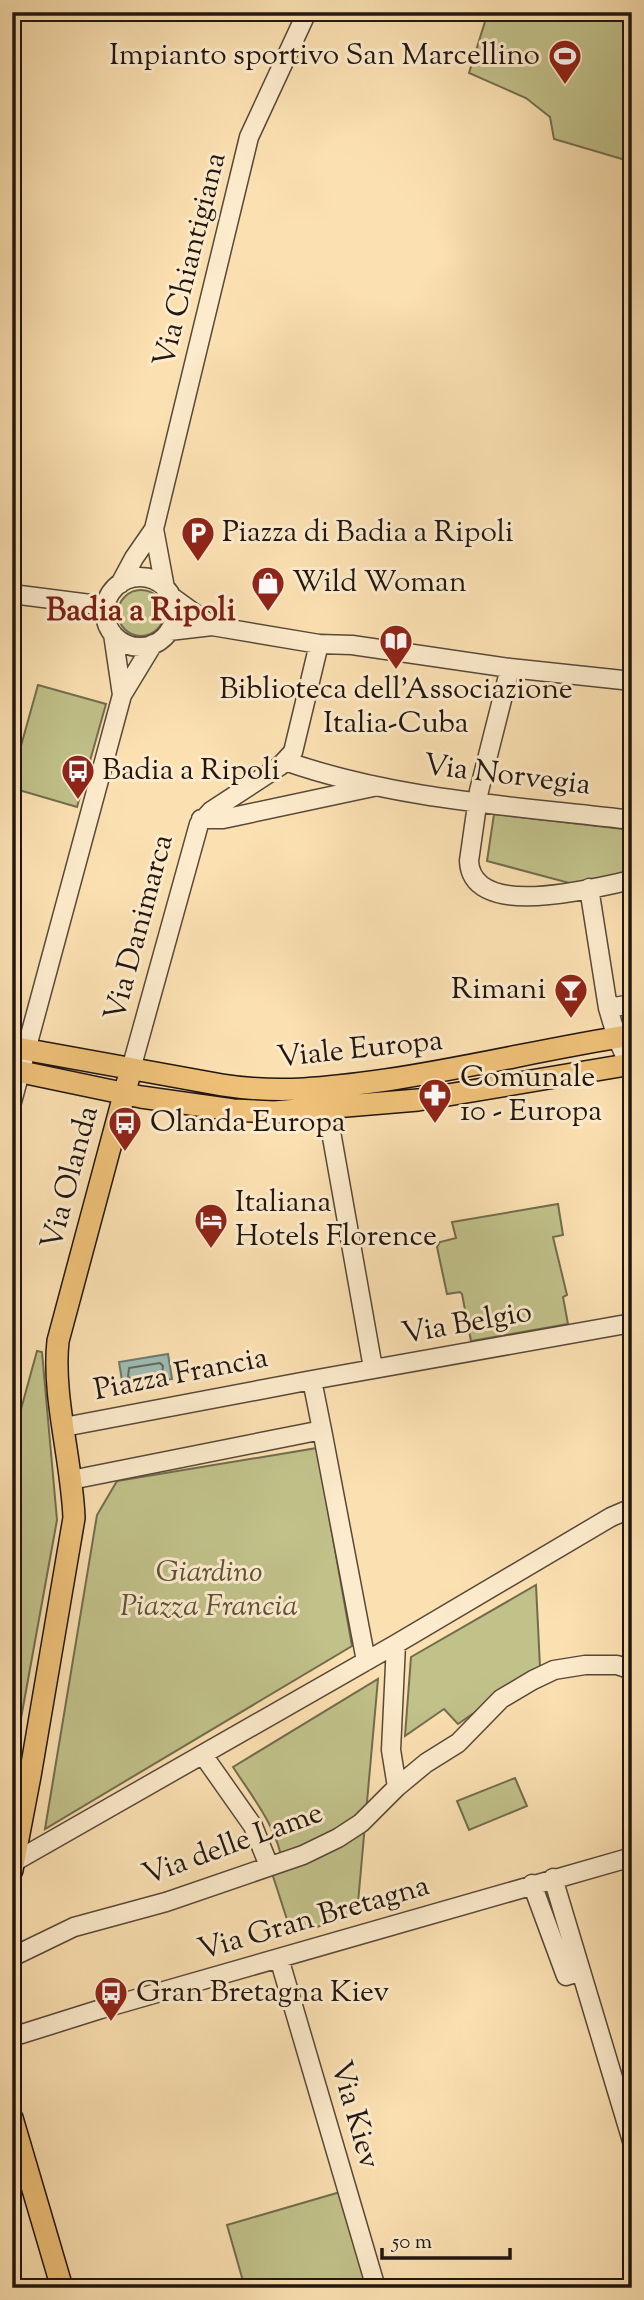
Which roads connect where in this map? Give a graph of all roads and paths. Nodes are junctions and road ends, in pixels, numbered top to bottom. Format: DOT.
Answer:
graph roads {
  1 [pos="307,12"];
  2 [pos="154,529"];
  3 [pos="120,584"];
  4 [pos="169,593"];
  5 [pos="12,594"];
  6 [pos="106,606"];
  7 [pos="212,626"];
  8 [pos="169,631"];
  9 [pos="113,634"];
  10 [pos="153,644"];
  11 [pos="319,644"];
  12 [pos="510,668"];
  13 [pos="632,681"];
  14 [pos="122,695"];
  15 [pos="285,761"];
  16 [pos="375,786"];
  17 [pos="477,801"];
  18 [pos="201,819"];
  19 [pos="632,820"];
  20 [pos="632,880"];
  21 [pos="589,888"];
  22 [pos="632,1004"];
  23 [pos="608,1008"];
  24 [pos="624,1036"];
  25 [pos="20,1048"];
  26 [pos="631,1066"];
  27 [pos="131,1069"];
  28 [pos="16,1071"];
  29 [pos="124,1094"];
  30 [pos="12,1102"];
  31 [pos="327,1108"];
  32 [pos="632,1323"];
  33 [pos="373,1368"];
  34 [pos="312,1380"];
  35 [pos="64,1427"];
  36 [pos="322,1430"];
  37 [pos="71,1480"];
  38 [pos="632,1508"];
  39 [pos="396,1644"];
  40 [pos="632,1652"];
  41 [pos="366,1661"];
  42 [pos="624,1667"];
  43 [pos="203,1755"];
  44 [pos="397,1787"];
  45 [pos="632,1857"];
  46 [pos="13,1866"];
  47 [pos="269,1866"];
  48 [pos="553,1878"];
  49 [pos="532,1884"];
  50 [pos="12,1957"];
  51 [pos="279,1958"];
  52 [pos="582,1971"];
  53 [pos="12,2037"];
  54 [pos="12,2118"];
  55 [pos="632,2141"];
  56 [pos="62,2288"];
  57 [pos="376,2288"];
  1 -- 2 [label="street, Via Chiantigiana"];
  2 -- 3 [label="street, Via Chiantigiana"];
  2 -- 4 [label="street, Via Chiantigiana"];
  3 -- 4 [label="street"];
  3 -- 6 [label="street"];
  4 -- 7 [label="street"];
  4 -- 8 [label="street"];
  5 -- 6 [label="street"];
  6 -- 9 [label="street"];
  7 -- 8 [label="street"];
  7 -- 11 [label="street"];
  8 -- 10 [label="street"];
  9 -- 10 [label="street"];
  9 -- 14 [label="street"];
  10 -- 14 [label="street"];
  11 -- 12 [label="street"];
  11 -- 15 [label="street"];
  12 -- 13 [label="street"];
  12 -- 17 [label="street"];
  14 -- 25 [label="street"];
  15 -- 16 [label="street, Via Norvegia"];
  15 -- 18 [label="street, Via Danimarca"];
  16 -- 17 [label="street, Via Norvegia"];
  16 -- 18 [label="street, Via Norvegia"];
  17 -- 19 [label="street, Via Norvegia"];
  17 -- 21 [label="street"];
  18 -- 27 [label="street, Via Danimarca"];
  20 -- 21 [label="street"];
  21 -- 23 [label="street"];
  22 -- 23 [label="street"];
  23 -- 24 [label="street"];
  24 -- 26 [label="street"];
  24 -- 27 [label="main road, Viale Europa"];
  25 -- 27 [label="main road, Viale Europa"];
  25 -- 28 [label="street"];
  26 -- 31 [label="main road, Viale Europa"];
  27 -- 29 [label="main road, Via Olanda"];
  28 -- 29 [label="main road, Viale Europa"];
  28 -- 30 [label="street"];
  29 -- 31 [label="main road, Viale Europa"];
  29 -- 35 [label="main road, Via Olanda"];
  31 -- 33 [label="street"];
  32 -- 33 [label="street, Via Belgio"];
  33 -- 34 [label="street, Via Belgio"];
  34 -- 35 [label="street, Piazza Francia"];
  34 -- 36 [label="street, Piazza Francia"];
  35 -- 37 [label="main road, Piazza Francia"];
  36 -- 37 [label="street"];
  36 -- 41 [label="street, Piazza Francia"];
  37 -- 46 [label="main road, Piazza Francia"];
  38 -- 39 [label="street"];
  39 -- 41 [label="street"];
  39 -- 44 [label="street"];
  40 -- 42 [label="street"];
  41 -- 43 [label="street"];
  42 -- 44 [label="street, Via delle Lame"];
  43 -- 46 [label="street"];
  43 -- 47 [label="street"];
  44 -- 47 [label="street, Via delle Lame"];
  45 -- 48 [label="street, Via Gran Bretagna"];
  47 -- 50 [label="street, Via delle Lame"];
  48 -- 49 [label="street, Via Gran Bretagna"];
  48 -- 52 [label="street"];
  49 -- 51 [label="street, Via Gran Bretagna"];
  49 -- 52 [label="street"];
  51 -- 53 [label="street, Via Gran Bretagna"];
  51 -- 57 [label="street, Via Kiev"];
  52 -- 55 [label="street"];
  54 -- 56 [label="main road"];
}
